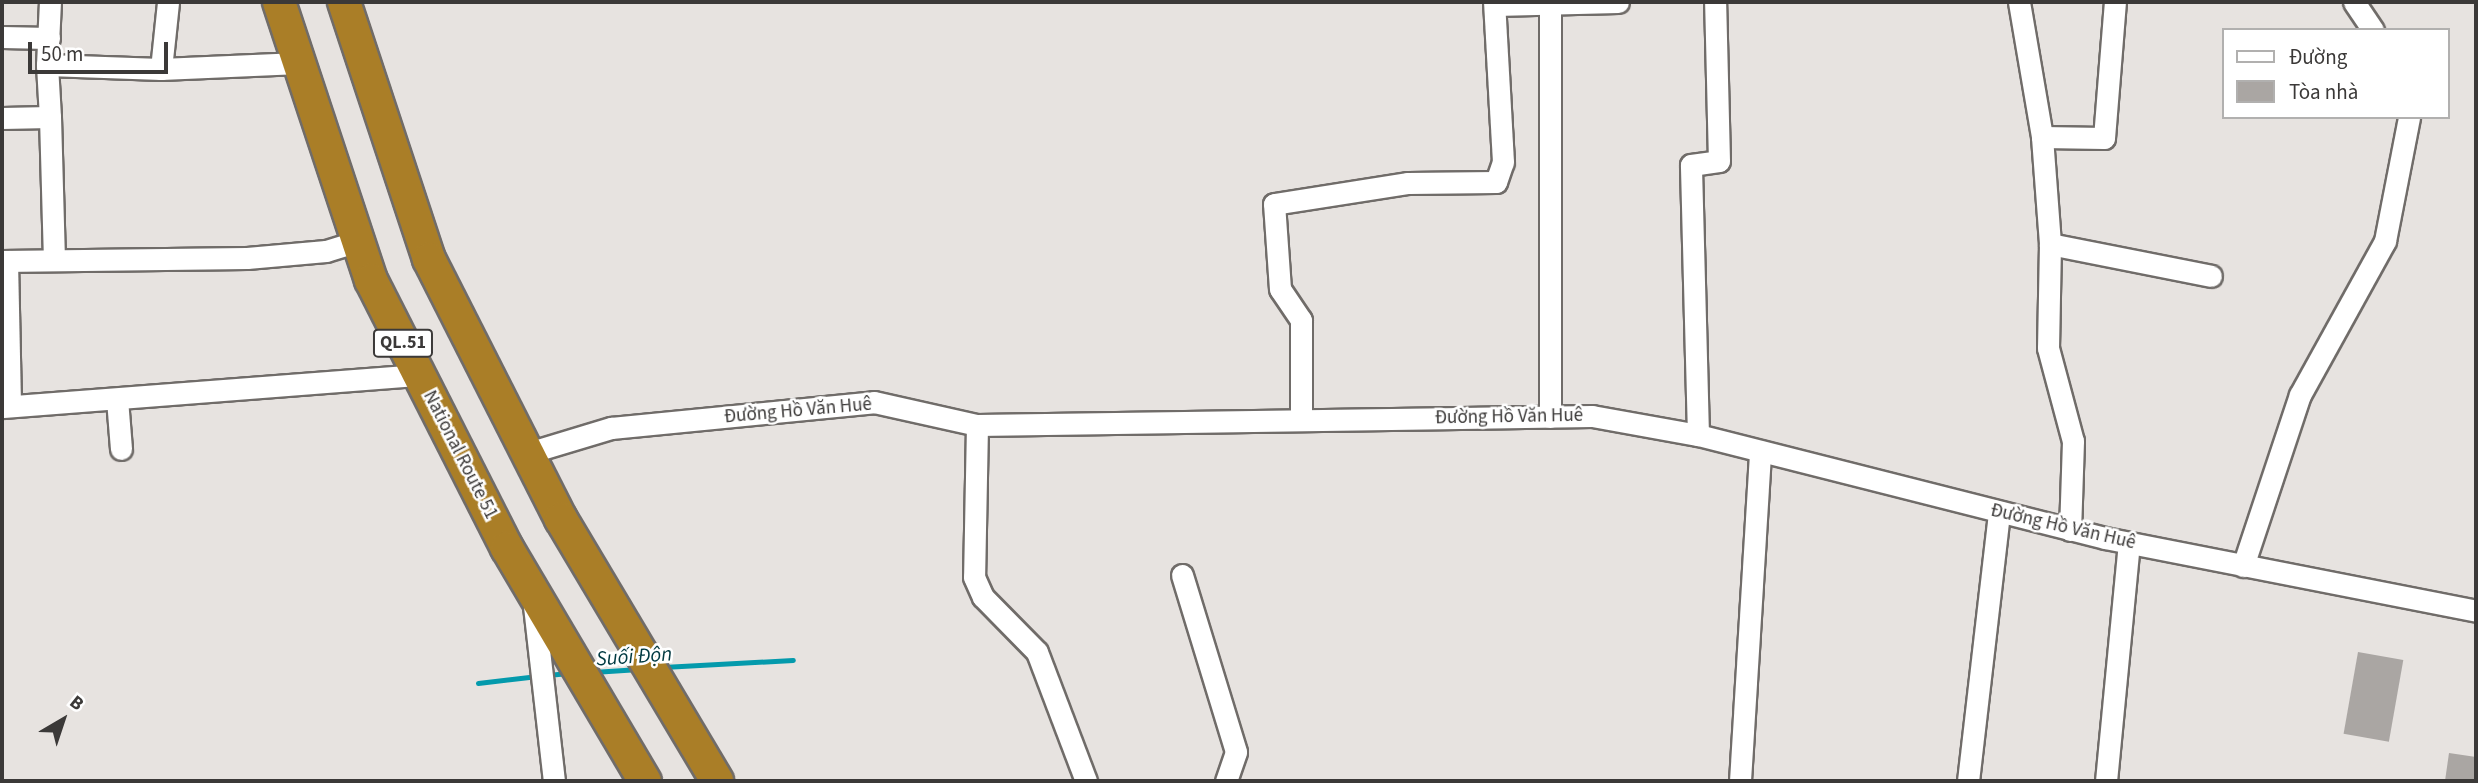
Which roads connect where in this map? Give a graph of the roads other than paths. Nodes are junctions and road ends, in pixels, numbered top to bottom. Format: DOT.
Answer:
graph roads {
  1 [pos="50,2"];
  2 [pos="168,2"];
  3 [pos="279,2"];
  4 [pos="344,2"];
  5 [pos="1618,2"];
  6 [pos="1715,2"];
  7 [pos="2019,2"];
  8 [pos="2115,2"];
  9 [pos="2354,2"];
  10 [pos="1495,4"];
  11 [pos="1550,5"];
  12 [pos="2372,28"];
  13 [pos="2,37"];
  14 [pos="48,38"];
  15 [pos="299,63"];
  16 [pos="47,65"];
  17 [pos="161,69"];
  18 [pos="50,117"];
  19 [pos="2,118"];
  20 [pos="2409,119"];
  21 [pos="2042,137"];
  22 [pos="358,241"];
  23 [pos="2050,244"];
  24 [pos="54,260"];
  25 [pos="4,261"];
  26 [pos="2211,276"];
  27 [pos="419,375"];
  28 [pos="117,398"];
  29 [pos="6,406"];
  30 [pos="1550,417"];
  31 [pos="1301,420"];
  32 [pos="977,425"];
  33 [pos="1698,435"];
  34 [pos="121,449"];
  35 [pos="1760,452"];
  36 [pos="528,453"];
  37 [pos="1999,512"];
  38 [pos="2070,530"];
  39 [pos="2129,543"];
  40 [pos="2243,566"];
  41 [pos="1182,575"];
  42 [pos="531,589"];
  43 [pos="2476,611"];
  44 [pos="554,781"];
  45 [pos="645,781"];
  46 [pos="717,781"];
  47 [pos="1086,781"];
  48 [pos="1226,781"];
  49 [pos="1741,781"];
  50 [pos="1968,781"];
  51 [pos="2106,781"];
  1 -- 14 [label="street"];
  2 -- 17 [label="street"];
  3 -- 15 [label="highway, National Route 51 / QL.51"];
  4 -- 36 [label="highway, QL.51"];
  5 -- 11 [label="street"];
  6 -- 33 [label="street"];
  7 -- 21 [label="street"];
  8 -- 21 [label="street"];
  9 -- 12 [label="street"];
  10 -- 11 [label="street"];
  10 -- 31 [label="street"];
  11 -- 30 [label="street"];
  13 -- 14 [label="street"];
  14 -- 16 [label="street"];
  15 -- 17 [label="street"];
  15 -- 22 [label="highway, National Route 51 / QL.51"];
  16 -- 17 [label="street"];
  16 -- 18 [label="street"];
  18 -- 19 [label="street"];
  18 -- 24 [label="street"];
  20 -- 40 [label="street"];
  21 -- 23 [label="street"];
  22 -- 24 [label="street"];
  22 -- 27 [label="highway, National Route 51 / QL.51"];
  23 -- 26 [label="street"];
  23 -- 38 [label="street"];
  24 -- 25 [label="street"];
  25 -- 29 [label="street"];
  27 -- 28 [label="street"];
  27 -- 42 [label="highway, National Route 51 / QL.51"];
  28 -- 29 [label="street"];
  28 -- 34 [label="street"];
  30 -- 31 [label="street, Đường Hồ Văn Huê"];
  30 -- 33 [label="street, Đường Hồ Văn Huê"];
  31 -- 32 [label="street, Đường Hồ Văn Huê"];
  32 -- 36 [label="street, Đường Hồ Văn Huê"];
  32 -- 47 [label="street"];
  33 -- 35 [label="street, Đường Hồ Văn Huê"];
  35 -- 37 [label="street, Đường Hồ Văn Huê"];
  35 -- 49 [label="street"];
  36 -- 46 [label="highway, QL.51"];
  37 -- 38 [label="street, Đường Hồ Văn Huê"];
  37 -- 50 [label="street"];
  38 -- 39 [label="street, Đường Hồ Văn Huê"];
  39 -- 40 [label="street, Đường Hồ Văn Huê"];
  39 -- 51 [label="street"];
  40 -- 43 [label="street, Đường Hồ Văn Huê"];
  41 -- 48 [label="street"];
  42 -- 44 [label="street"];
  42 -- 45 [label="highway, National Route 51 / QL.51"];
}
